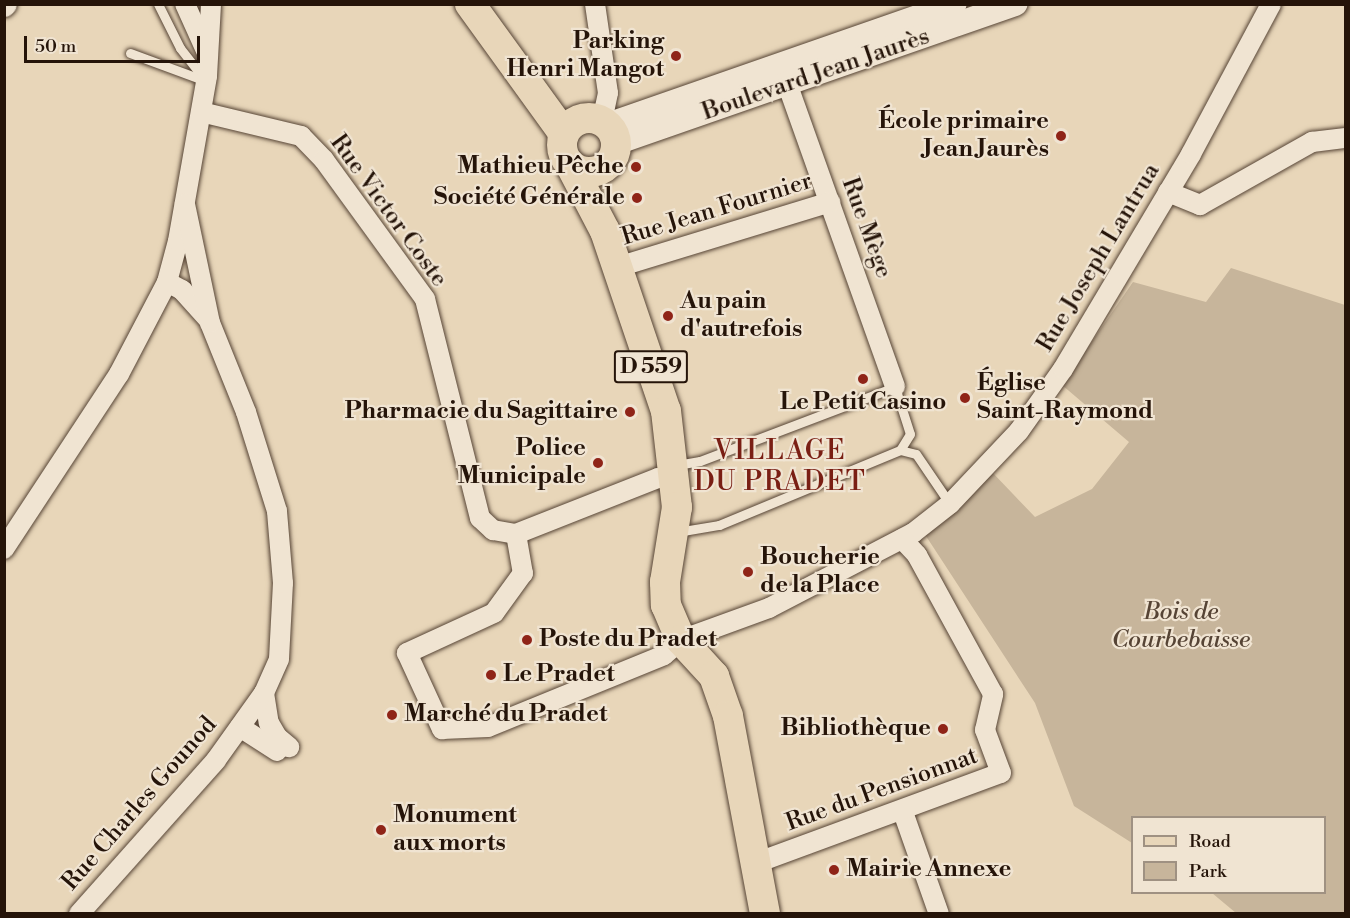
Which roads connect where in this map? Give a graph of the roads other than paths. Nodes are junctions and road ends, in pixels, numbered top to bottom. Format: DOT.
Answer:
graph roads {
  1 [pos="158,4"];
  2 [pos="185,4"];
  3 [pos="211,4"];
  4 [pos="470,4"];
  5 [pos="594,4"];
  6 [pos="1015,4"];
  7 [pos="1271,4"];
  8 [pos="944,6"];
  9 [pos="130,53"];
  10 [pos="208,57"];
  11 [pos="205,81"];
  12 [pos="788,86"];
  13 [pos="201,112"];
  14 [pos="564,134"];
  15 [pos="609,138"];
  16 [pos="1346,138"];
  17 [pos="571,166"];
  18 [pos="1168,192"];
  19 [pos="830,202"];
  20 [pos="185,204"];
  21 [pos="605,231"];
  22 [pos="618,267"];
  23 [pos="168,282"];
  24 [pos="210,323"];
  25 [pos="895,387"];
  26 [pos="900,450"];
  27 [pos="675,496"];
  28 [pos="950,504"];
  29 [pos="516,534"];
  30 [pos="907,536"];
  31 [pos="4,549"];
  32 [pos="681,640"];
  33 [pos="264,693"];
  34 [pos="240,727"];
  35 [pos="903,812"];
  36 [pos="756,863"];
  37 [pos="79,914"];
  38 [pos="765,914"];
  39 [pos="939,914"];
  1 -- 11 [label="lane"];
  2 -- 10 [label="street"];
  3 -- 10 [label="street"];
  4 -- 14 [label="main road"];
  5 -- 15 [label="street"];
  6 -- 12 [label="street, Boulevard Jean Jaurès"];
  7 -- 18 [label="street, Rue Joseph Lantrua"];
  8 -- 15 [label="street, Boulevard Jean Jaurès"];
  9 -- 11 [label="lane"];
  10 -- 11 [label="street"];
  11 -- 13 [label="street"];
  12 -- 15 [label="street, Boulevard Jean Jaurès"];
  12 -- 19 [label="street, Rue Mège"];
  13 -- 20 [label="street"];
  13 -- 29 [label="street, Rue Victor Coste"];
  14 -- 15 [label="main road"];
  14 -- 17 [label="main road"];
  15 -- 17 [label="main road"];
  15 -- 21 [label="main road"];
  16 -- 18 [label="street"];
  17 -- 21 [label="main road, D 559"];
  18 -- 28 [label="street, Rue Joseph Lantrua"];
  19 -- 22 [label="street, Rue Jean Fournier"];
  19 -- 25 [label="street, Rue Mège"];
  20 -- 23 [label="street"];
  20 -- 24 [label="street"];
  21 -- 22 [label="main road, D 559"];
  22 -- 27 [label="main road, D 559"];
  23 -- 24 [label="street"];
  23 -- 31 [label="street"];
  24 -- 33 [label="street, Rue Charles Gounod"];
  25 -- 26 [label="lane"];
  25 -- 27 [label="lane"];
  26 -- 27 [label="lane"];
  26 -- 28 [label="lane"];
  27 -- 29 [label="street"];
  27 -- 32 [label="main road, D 559"];
  28 -- 30 [label="street, Rue Joseph Lantrua"];
  29 -- 32 [label="street, Rue Joseph Lantrua"];
  30 -- 32 [label="street, Rue Joseph Lantrua"];
  30 -- 35 [label="street, Rue du Pensionnat"];
  32 -- 36 [label="main road, D 559"];
  33 -- 34 [label="street, Rue Charles Gounod"];
  33 -- 34 [label="street"];
  34 -- 37 [label="street, Rue Charles Gounod"];
  35 -- 36 [label="street, Rue du Pensionnat"];
  35 -- 39 [label="street"];
  36 -- 38 [label="main road, D 559"];
}
